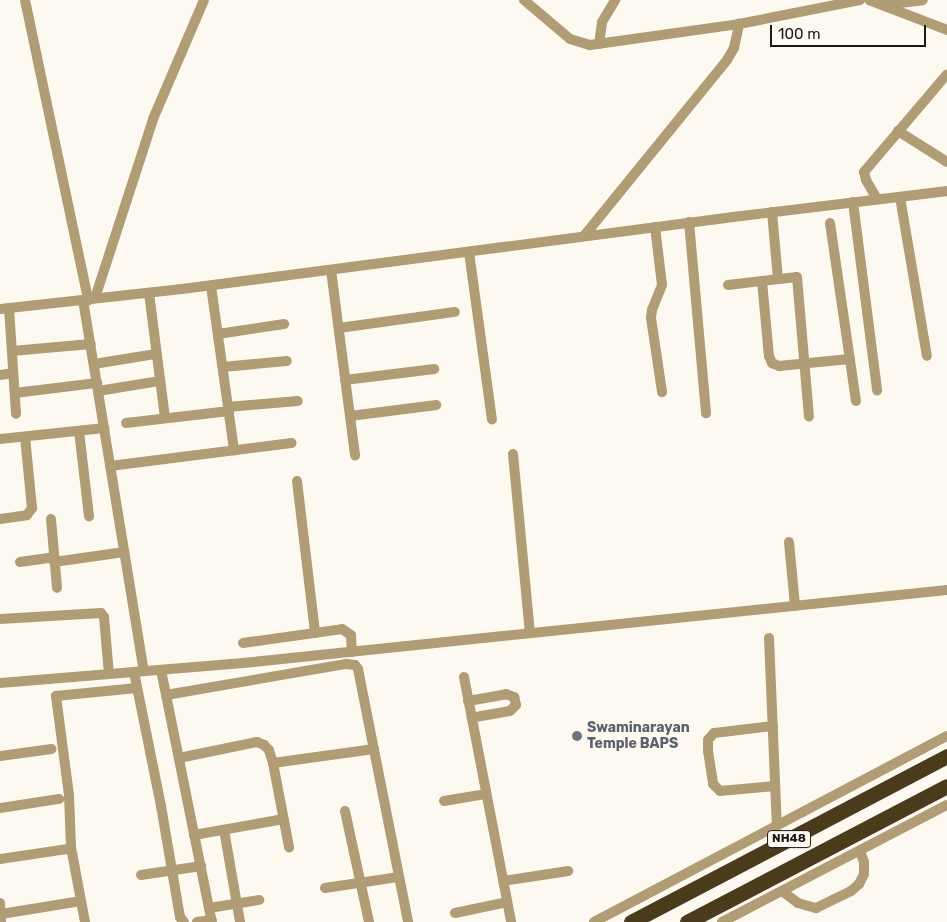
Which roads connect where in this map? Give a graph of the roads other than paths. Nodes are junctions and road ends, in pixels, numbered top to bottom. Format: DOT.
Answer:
graph roads {
  1 [pos="25,0"];
  2 [pos="204,0"];
  3 [pos="524,0"];
  4 [pos="615,0"];
  5 [pos="860,0"];
  6 [pos="869,0"];
  7 [pos="923,0"];
  8 [pos="882,5"];
  9 [pos="740,24"];
  10 [pos="947,30"];
  11 [pos="599,44"];
  12 [pos="947,74"];
  13 [pos="898,130"];
  14 [pos="947,162"];
  15 [pos="947,191"];
  16 [pos="900,197"];
  17 [pos="877,199"];
  18 [pos="853,202"];
  19 [pos="772,212"];
  20 [pos="689,222"];
  21 [pos="830,223"];
  22 [pos="655,227"];
  23 [pos="584,236"];
  24 [pos="469,252"];
  25 [pos="331,270"];
  26 [pos="778,279"];
  27 [pos="762,281"];
  28 [pos="728,285"];
  29 [pos="211,286"];
  30 [pos="149,292"];
  31 [pos="89,299"];
  32 [pos="4,309"];
  33 [pos="455,312"];
  34 [pos="284,324"];
  35 [pos="339,328"];
  36 [pos="218,334"];
  37 [pos="91,344"];
  38 [pos="12,351"];
  39 [pos="156,354"];
  40 [pos="927,356"];
  41 [pos="850,359"];
  42 [pos="287,361"];
  43 [pos="94,364"];
  44 [pos="805,364"];
  45 [pos="222,367"];
  46 [pos="434,368"];
  47 [pos="13,373"];
  48 [pos="0,375"];
  49 [pos="345,380"];
  50 [pos="160,381"];
  51 [pos="98,387"];
  52 [pos="877,390"];
  53 [pos="662,392"];
  54 [pos="14,393"];
  55 [pos="298,401"];
  56 [pos="856,401"];
  57 [pos="436,404"];
  58 [pos="229,409"];
  59 [pos="706,413"];
  60 [pos="16,414"];
  61 [pos="350,416"];
  62 [pos="809,416"];
  63 [pos="165,418"];
  64 [pos="492,419"];
  65 [pos="126,423"];
  66 [pos="104,428"];
  67 [pos="79,431"];
  68 [pos="25,437"];
  69 [pos="0,440"];
  70 [pos="292,443"];
  71 [pos="234,450"];
  72 [pos="512,454"];
  73 [pos="355,455"];
  74 [pos="110,466"];
  75 [pos="297,480"];
  76 [pos="90,516"];
  77 [pos="0,519"];
  78 [pos="51,519"];
  79 [pos="789,542"];
  80 [pos="124,552"];
  81 [pos="54,559"];
  82 [pos="20,562"];
  83 [pos="57,588"];
  84 [pos="947,590"];
  85 [pos="795,606"];
  86 [pos="0,619"];
  87 [pos="315,633"];
  88 [pos="530,633"];
  89 [pos="769,638"];
  90 [pos="244,643"];
  91 [pos="352,652"];
  92 [pos="161,670"];
  93 [pos="139,672"];
  94 [pos="109,674"];
  95 [pos="464,677"];
  96 [pos="0,683"];
  97 [pos="137,688"];
  98 [pos="166,695"];
  99 [pos="468,701"];
  100 [pos="472,718"];
  101 [pos="773,726"];
  102 [pos="947,736"];
  103 [pos="52,749"];
  104 [pos="374,749"];
  105 [pos="0,756"];
  106 [pos="947,756"];
  107 [pos="179,758"];
  108 [pos="273,763"];
  109 [pos="775,786"];
  110 [pos="947,786"];
  111 [pos="486,794"];
  112 [pos="59,799"];
  113 [pos="444,801"];
  114 [pos="947,806"];
  115 [pos="0,808"];
  116 [pos="345,811"];
  117 [pos="284,819"];
  118 [pos="777,826"];
  119 [pos="224,830"];
  120 [pos="194,835"];
  121 [pos="290,847"];
  122 [pos="68,849"];
  123 [pos="860,851"];
  124 [pos="0,860"];
  125 [pos="201,866"];
  126 [pos="172,870"];
  127 [pos="568,871"];
  128 [pos="141,875"];
  129 [pos="399,877"];
  130 [pos="503,881"];
  131 [pos="360,882"];
  132 [pos="325,888"];
  133 [pos="782,891"];
  134 [pos="259,900"];
  135 [pos="75,902"];
  136 [pos="507,902"];
  137 [pos="0,904"];
  138 [pos="236,904"];
  139 [pos="209,908"];
  140 [pos="455,913"];
  141 [pos="1,914"];
  142 [pos="212,921"];
  143 [pos="1,922"];
  144 [pos="85,922"];
  145 [pos="184,922"];
  146 [pos="197,922"];
  147 [pos="240,922"];
  148 [pos="369,922"];
  149 [pos="408,922"];
  150 [pos="511,922"];
  151 [pos="594,922"];
  152 [pos="631,922"];
  153 [pos="687,922"];
  154 [pos="722,922"];
  1 -- 31 [label="street"];
  2 -- 31 [label="street"];
  3 -- 11 [label="street"];
  4 -- 11 [label="street"];
  5 -- 9 [label="street"];
  6 -- 8 [label="street"];
  7 -- 8 [label="street"];
  8 -- 10 [label="street"];
  9 -- 11 [label="street"];
  9 -- 23 [label="street"];
  12 -- 13 [label="street"];
  13 -- 14 [label="street"];
  13 -- 17 [label="street"];
  15 -- 16 [label="street"];
  16 -- 17 [label="street"];
  16 -- 40 [label="street"];
  17 -- 18 [label="street"];
  18 -- 19 [label="street"];
  18 -- 52 [label="street"];
  19 -- 20 [label="street"];
  19 -- 26 [label="street"];
  20 -- 22 [label="street"];
  20 -- 59 [label="street"];
  21 -- 41 [label="street"];
  22 -- 23 [label="street"];
  22 -- 53 [label="street"];
  23 -- 24 [label="street"];
  24 -- 25 [label="street"];
  24 -- 64 [label="street"];
  25 -- 29 [label="street"];
  25 -- 35 [label="street"];
  26 -- 27 [label="street"];
  26 -- 44 [label="street"];
  27 -- 28 [label="street"];
  27 -- 44 [label="street"];
  29 -- 30 [label="street"];
  29 -- 36 [label="street"];
  30 -- 31 [label="street"];
  30 -- 39 [label="street"];
  31 -- 32 [label="street"];
  31 -- 37 [label="street"];
  32 -- 38 [label="street"];
  33 -- 35 [label="street"];
  34 -- 36 [label="street"];
  35 -- 49 [label="street"];
  36 -- 45 [label="street"];
  37 -- 38 [label="street"];
  37 -- 43 [label="street"];
  38 -- 47 [label="street"];
  39 -- 43 [label="street"];
  39 -- 50 [label="street"];
  41 -- 44 [label="street"];
  41 -- 56 [label="street"];
  42 -- 45 [label="street"];
  43 -- 51 [label="street"];
  44 -- 62 [label="street"];
  45 -- 58 [label="street"];
  46 -- 49 [label="street"];
  47 -- 48 [label="street"];
  47 -- 54 [label="street"];
  49 -- 61 [label="street"];
  50 -- 51 [label="street"];
  50 -- 63 [label="street"];
  51 -- 54 [label="street"];
  51 -- 66 [label="street"];
  54 -- 60 [label="street"];
  55 -- 58 [label="street"];
  57 -- 61 [label="street"];
  58 -- 63 [label="street"];
  58 -- 71 [label="street"];
  61 -- 73 [label="street"];
  63 -- 65 [label="street"];
  66 -- 67 [label="street"];
  66 -- 74 [label="street"];
  67 -- 68 [label="street"];
  67 -- 76 [label="street"];
  68 -- 69 [label="street"];
  68 -- 77 [label="street"];
  70 -- 71 [label="street"];
  71 -- 74 [label="street"];
  72 -- 88 [label="street"];
  74 -- 80 [label="street"];
  75 -- 87 [label="street"];
  78 -- 81 [label="street"];
  79 -- 85 [label="street"];
  80 -- 81 [label="street"];
  80 -- 93 [label="street"];
  81 -- 82 [label="street"];
  81 -- 83 [label="street"];
  84 -- 85 [label="street"];
  85 -- 88 [label="street"];
  86 -- 94 [label="street"];
  87 -- 90 [label="street"];
  87 -- 91 [label="street"];
  88 -- 91 [label="street"];
  89 -- 101 [label="street"];
  91 -- 92 [label="street"];
  92 -- 93 [label="street"];
  92 -- 98 [label="street"];
  93 -- 94 [label="street"];
  93 -- 97 [label="street"];
  94 -- 96 [label="street"];
  95 -- 99 [label="street"];
  97 -- 126 [label="street"];
  97 -- 144 [label="street"];
  98 -- 104 [label="street"];
  98 -- 107 [label="street"];
  99 -- 100 [label="street"];
  99 -- 100 [label="street"];
  100 -- 111 [label="street"];
  101 -- 109 [label="street"];
  101 -- 109 [label="street"];
  102 -- 118 [label="street"];
  103 -- 105 [label="street"];
  104 -- 108 [label="street"];
  104 -- 129 [label="street"];
  106 -- 152 [label="highway, NH48"];
  107 -- 108 [label="street"];
  107 -- 120 [label="street"];
  108 -- 117 [label="street"];
  109 -- 118 [label="street"];
  110 -- 153 [label="highway, NH48"];
  111 -- 113 [label="street"];
  111 -- 130 [label="street"];
  112 -- 115 [label="street"];
  114 -- 123 [label="street"];
  116 -- 131 [label="street"];
  117 -- 119 [label="street"];
  117 -- 121 [label="street"];
  118 -- 151 [label="street"];
  119 -- 120 [label="street"];
  119 -- 138 [label="street"];
  120 -- 125 [label="street"];
  122 -- 124 [label="street"];
  123 -- 133 [label="street"];
  123 -- 133 [label="street"];
  125 -- 126 [label="street"];
  125 -- 139 [label="street"];
  126 -- 128 [label="street"];
  126 -- 145 [label="street"];
  127 -- 130 [label="street"];
  129 -- 131 [label="street"];
  129 -- 149 [label="street"];
  130 -- 136 [label="street"];
  131 -- 132 [label="street"];
  131 -- 148 [label="street"];
  133 -- 154 [label="street"];
  134 -- 138 [label="street"];
  135 -- 141 [label="street"];
  136 -- 140 [label="street"];
  136 -- 150 [label="street"];
  137 -- 141 [label="street"];
  138 -- 139 [label="street"];
  138 -- 147 [label="street"];
  139 -- 142 [label="street"];
  141 -- 143 [label="street"];
  142 -- 146 [label="street"];
}
